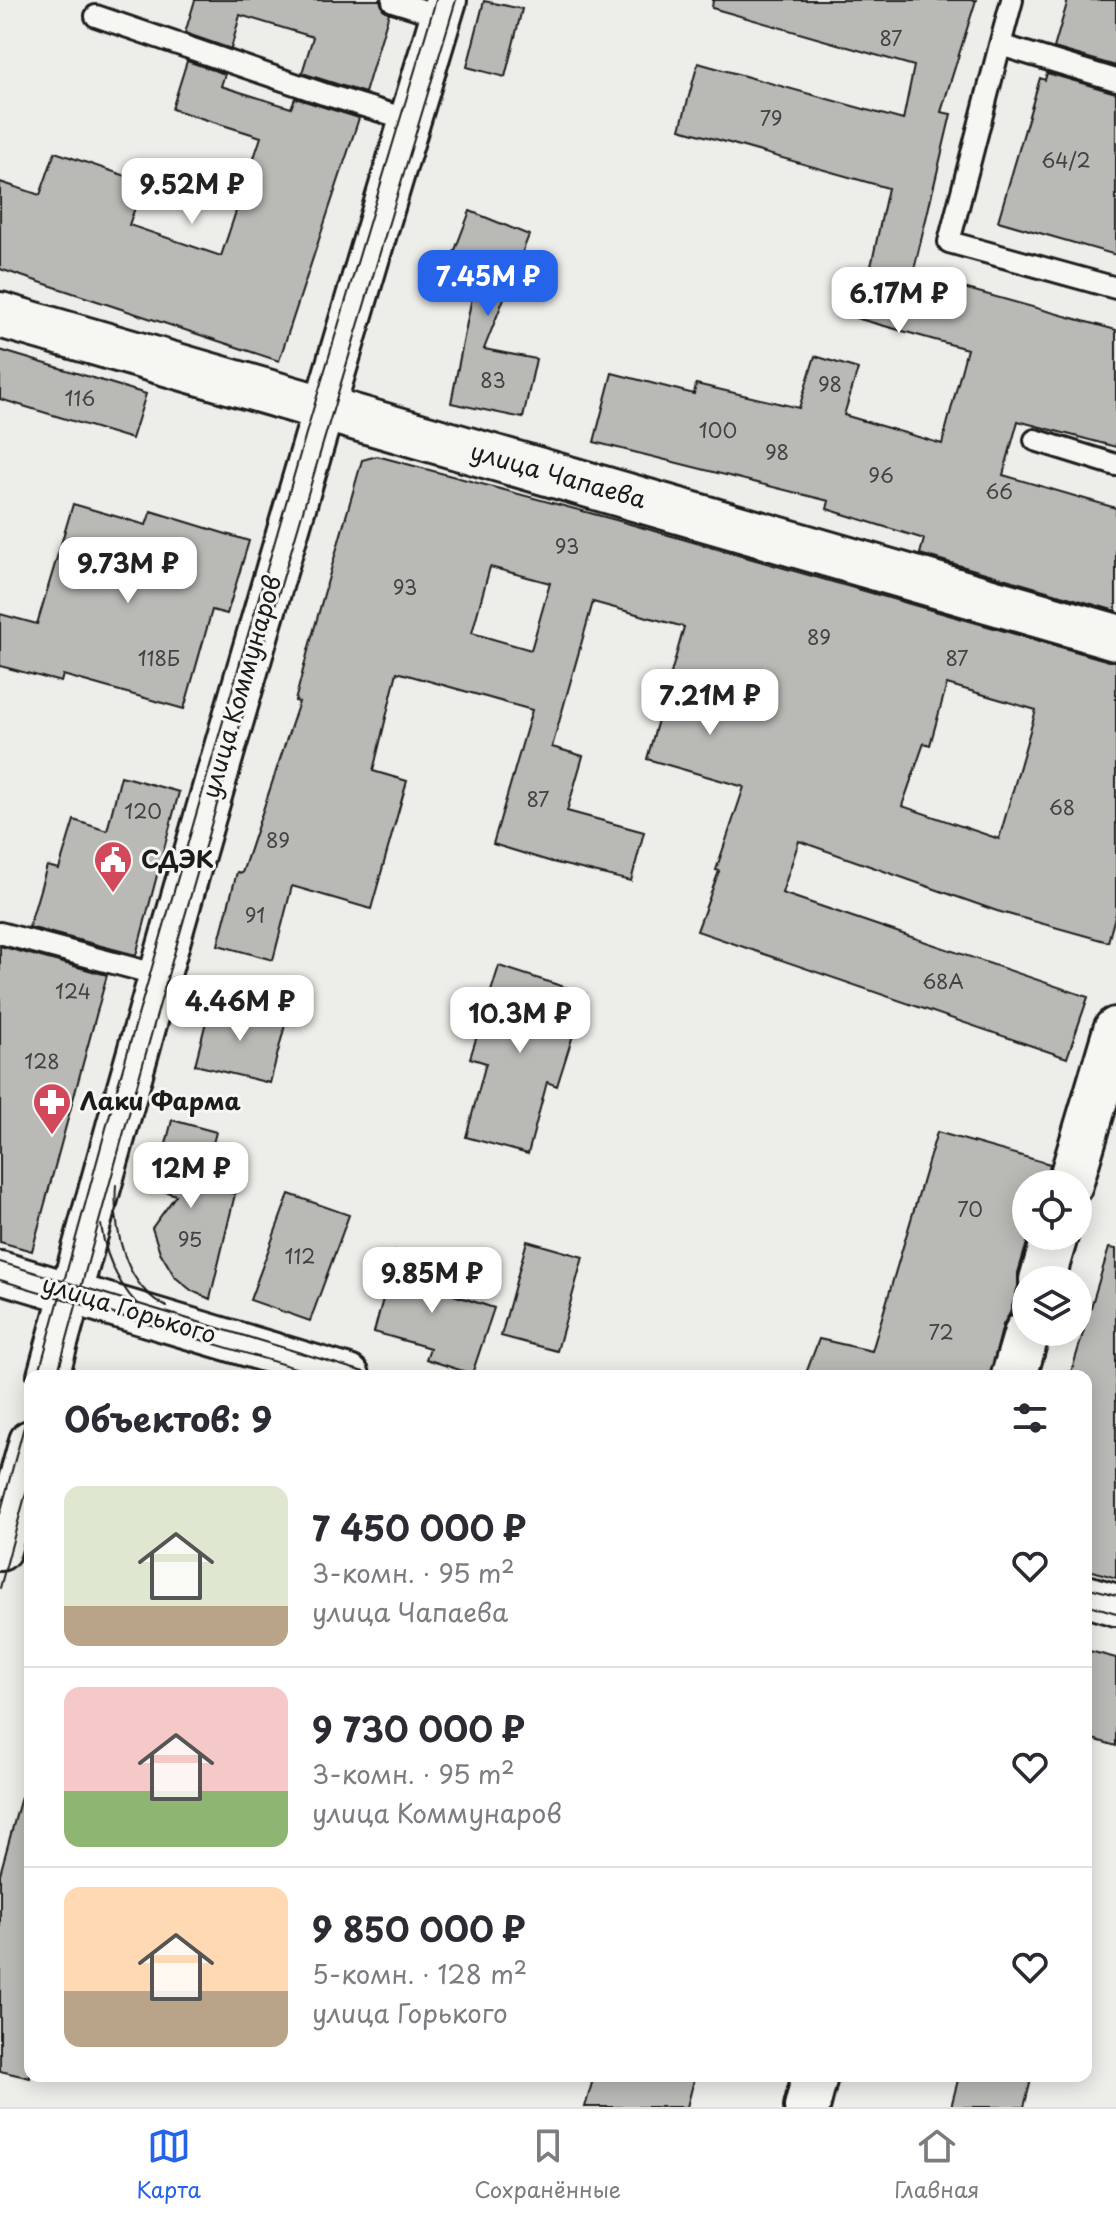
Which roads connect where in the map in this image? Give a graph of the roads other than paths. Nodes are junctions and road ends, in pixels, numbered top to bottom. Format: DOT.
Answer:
graph roads {
  1 [pos="1012,0"];
  2 [pos="393,1"];
  3 [pos="444,8"];
  4 [pos="96,16"];
  5 [pos="1000,45"];
  6 [pos="1116,80"];
  7 [pos="410,120"];
  8 [pos="1116,288"];
  9 [pos="0,315"];
  10 [pos="323,407"];
  11 [pos="1035,440"];
  12 [pos="1116,465"];
  13 [pos="1116,637"];
  14 [pos="0,933"];
  15 [pos="159,975"];
  16 [pos="1116,1030"];
  17 [pos="1074,1170"];
  18 [pos="0,1272"];
  19 [pos="71,1292"];
  20 [pos="1023,1346"];
  21 [pos="50,1370"];
  22 [pos="329,1370"];
  23 [pos="1016,1370"];
  24 [pos="24,1463"];
  25 [pos="0,1550"];
  26 [pos="1092,1598"];
  27 [pos="1116,1605"];
  28 [pos="813,2082"];
  29 [pos="807,2107"];
  1 -- 5 [label="lane"];
  2 -- 3 [label="lane"];
  3 -- 7 [label="street, улица Коммунаров"];
  4 -- 7 [label="lane"];
  5 -- 6 [label="lane"];
  5 -- 8 [label="lane"];
  7 -- 10 [label="street, улица Коммунаров"];
  9 -- 10 [label="street, улица Чапаева"];
  10 -- 13 [label="street, улица Чапаева"];
  10 -- 15 [label="street, улица Коммунаров"];
  11 -- 12 [label="lane"];
  14 -- 15 [label="lane"];
  15 -- 19 [label="street, улица Коммунаров"];
  16 -- 17 [label="street"];
  18 -- 19 [label="street, улица Горького"];
  19 -- 21 [label="street, улица Коммунаров"];
  19 -- 22 [label="street, улица Горького"];
  20 -- 23 [label="street"];
  24 -- 25 [label="street"];
  26 -- 27 [label="street"];
  28 -- 29 [label="street"];
}
